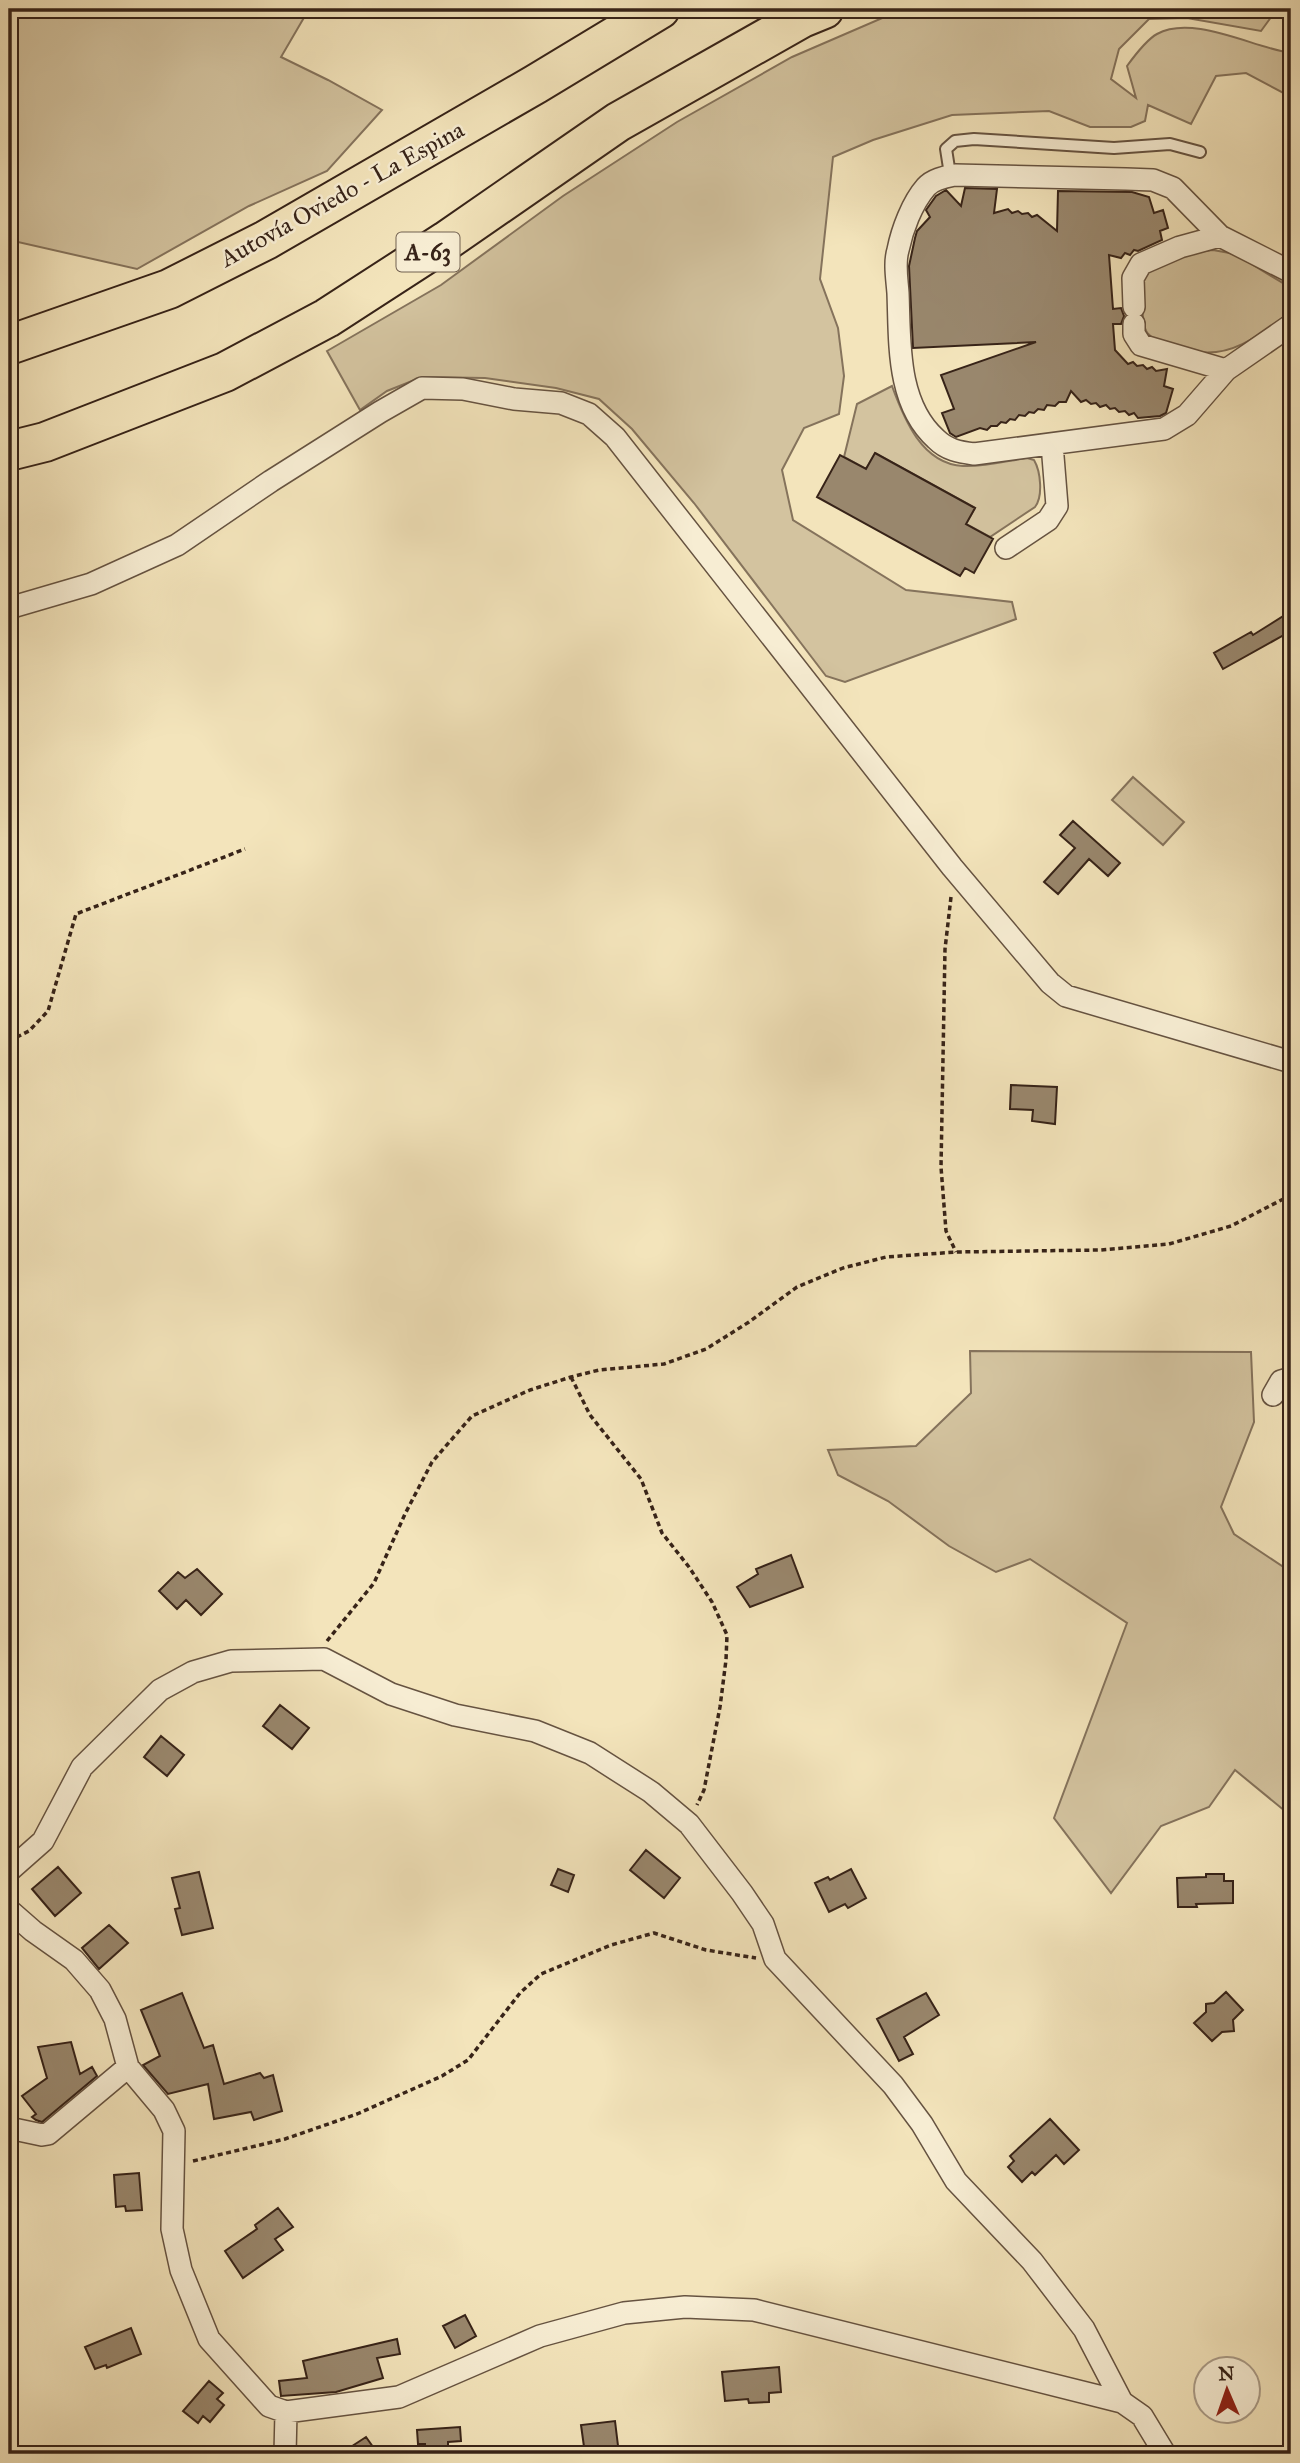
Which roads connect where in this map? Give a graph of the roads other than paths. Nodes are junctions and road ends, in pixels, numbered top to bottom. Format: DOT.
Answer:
graph roads {
  1 [pos="660,9"];
  2 [pos="824,9"];
  3 [pos="1200,152"];
  4 [pos="955,175"];
  5 [pos="1220,236"];
  6 [pos="1291,272"];
  7 [pos="1291,325"];
  8 [pos="9,345"];
  9 [pos="1226,370"];
  10 [pos="1052,444"];
  11 [pos="9,451"];
  12 [pos="1006,548"];
  13 [pos="9,608"];
  14 [pos="1291,1062"];
  15 [pos="1291,1378"];
  16 [pos="1273,1395"];
  17 [pos="9,1871"];
  18 [pos="9,1910"];
  19 [pos="128,2067"];
  20 [pos="9,2128"];
  21 [pos="1122,2402"];
  22 [pos="286,2412"];
  23 [pos="285,2454"];
  24 [pos="1165,2454"];
  1 -- 8 [label="highway, Autovía Oviedo - La Espina"];
  2 -- 11 [label="highway, A-63"];
  3 -- 4 [label="lane"];
  4 -- 5 [label="street"];
  4 -- 10 [label="street"];
  5 -- 6 [label="street"];
  5 -- 9 [label="street"];
  7 -- 9 [label="street"];
  9 -- 10 [label="street"];
  10 -- 12 [label="street"];
  13 -- 14 [label="street"];
  15 -- 16 [label="street"];
  17 -- 21 [label="street"];
  18 -- 19 [label="street"];
  19 -- 20 [label="street"];
  19 -- 22 [label="street"];
  21 -- 22 [label="street"];
  21 -- 24 [label="street"];
  22 -- 23 [label="street"];
}
